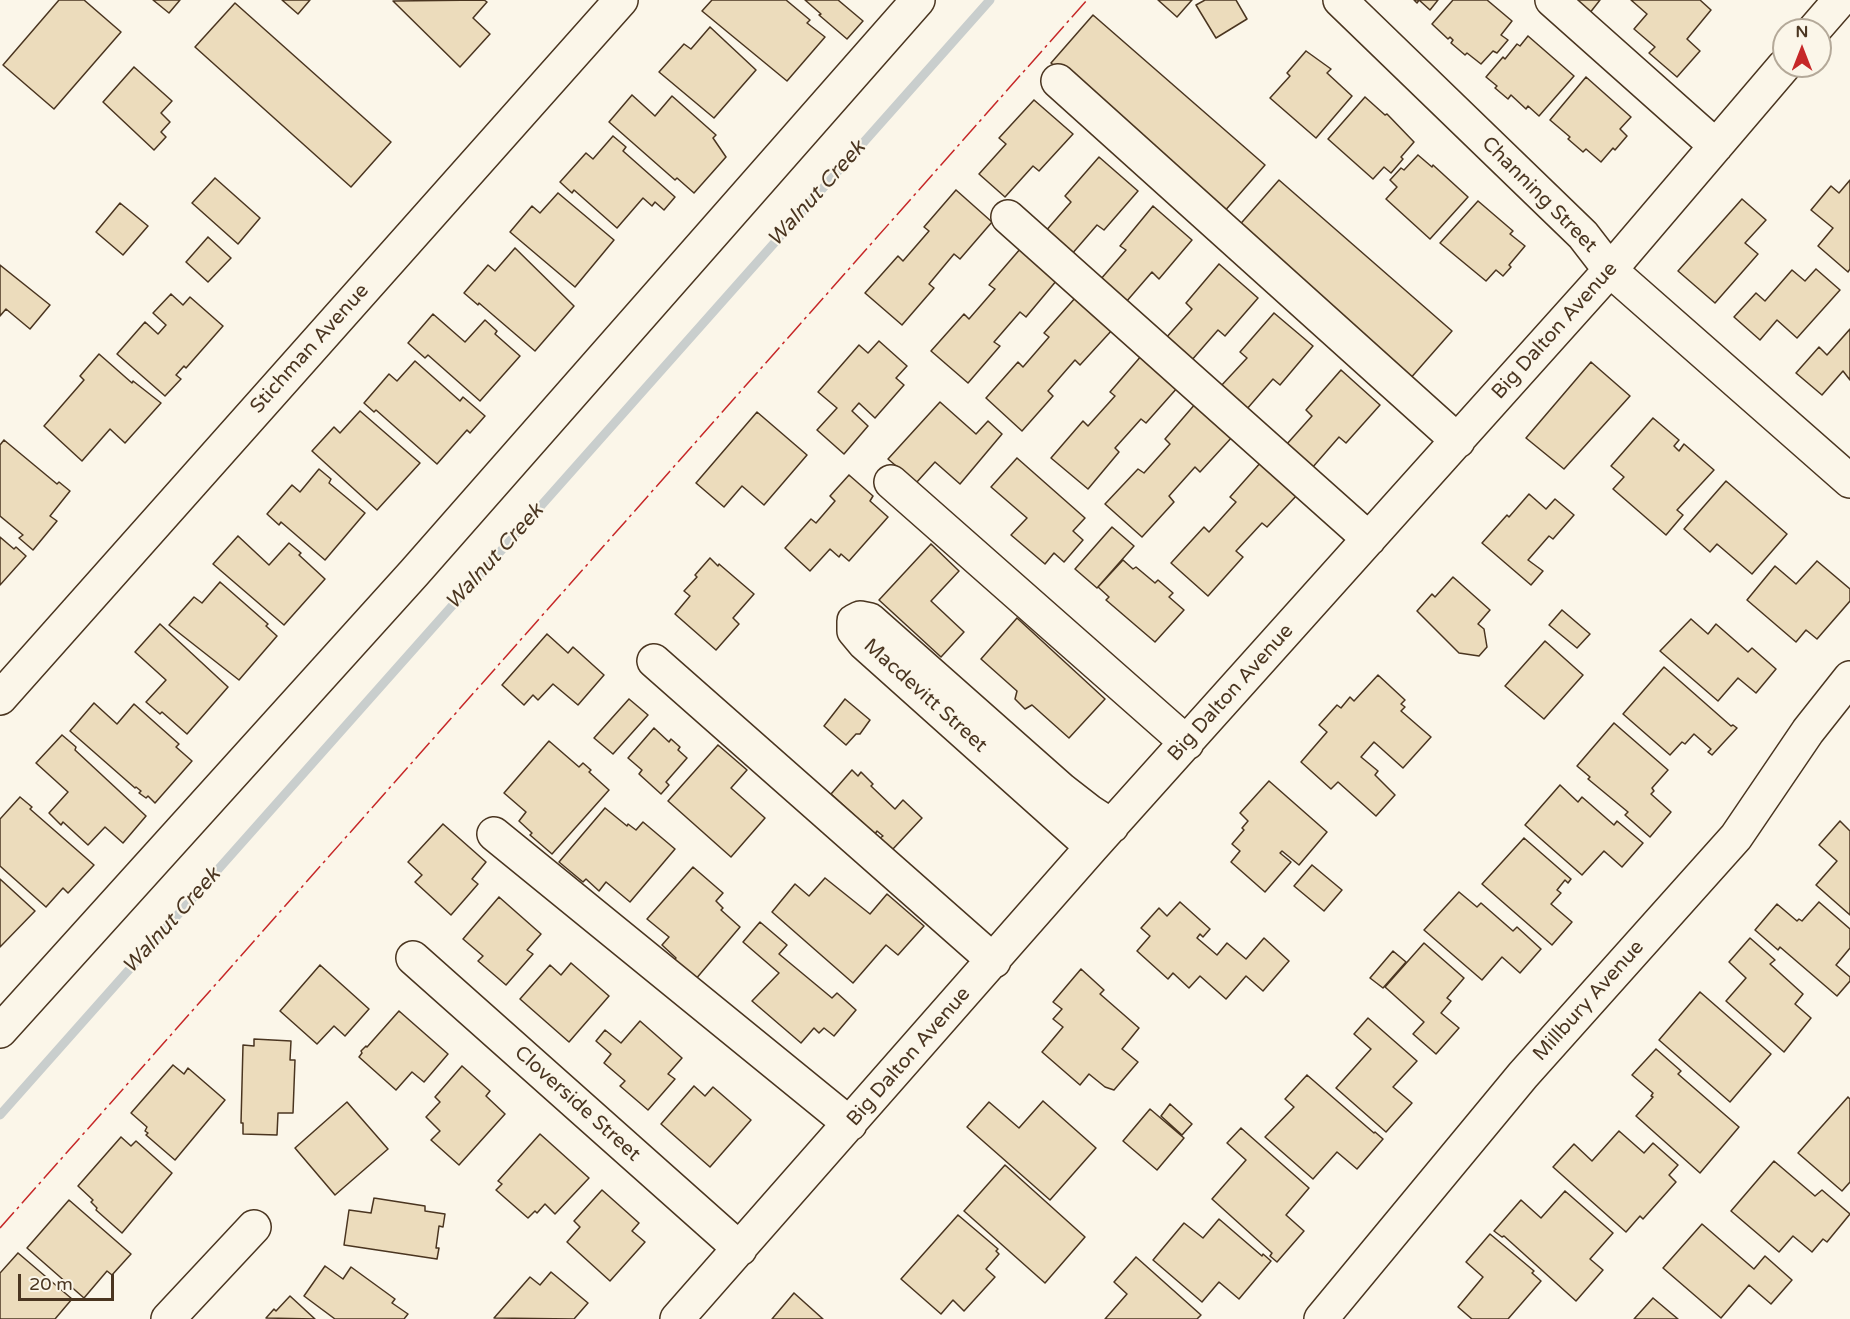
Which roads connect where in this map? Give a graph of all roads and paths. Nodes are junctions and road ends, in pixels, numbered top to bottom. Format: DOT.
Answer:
graph roads {
  1 [pos="621,0"];
  2 [pos="918,0"];
  3 [pos="1340,0"];
  4 [pos="1552,0"];
  5 [pos="1840,0"];
  6 [pos="1824,18"];
  7 [pos="1774,78"];
  8 [pos="1058,81"];
  9 [pos="1716,146"];
  10 [pos="1008,217"];
  11 [pos="1610,270"];
  12 [pos="1458,441"];
  13 [pos="1850,481"];
  14 [pos="891,482"];
  15 [pos="1369,539"];
  16 [pos="654,661"];
  17 [pos="1850,678"];
  18 [pos="0,698"];
  19 [pos="1187,743"];
  20 [pos="494,834"];
  21 [pos="1102,837"];
  22 [pos="413,958"];
  23 [pos="994,961"];
  24 [pos="0,1031"];
  25 [pos="850,1124"];
  26 [pos="254,1227"];
  27 [pos="740,1249"];
  28 [pos="168,1319"];
  29 [pos="677,1319"];
  30 [pos="1320,1319"];
  1 -- 18 [label="street, Stichman Avenue"];
  2 -- 24 [label="street"];
  3 -- 11 [label="street, Channing Street"];
  4 -- 9 [label="street"];
  5 -- 6 [label="street"];
  7 -- 9 [label="street, Big Dalton Avenue"];
  8 -- 12 [label="street"];
  9 -- 11 [label="street, Big Dalton Avenue"];
  10 -- 15 [label="street"];
  11 -- 12 [label="street, Big Dalton Avenue"];
  11 -- 13 [label="street, Channing Street"];
  12 -- 15 [label="street, Big Dalton Avenue"];
  14 -- 19 [label="street"];
  15 -- 19 [label="street, Big Dalton Avenue"];
  16 -- 23 [label="street"];
  17 -- 30 [label="street, Millbury Avenue"];
  19 -- 21 [label="street, Big Dalton Avenue"];
  20 -- 25 [label="street"];
  21 -- 21 [label="street, Macdevitt Street"];
  21 -- 23 [label="street, Big Dalton Avenue"];
  22 -- 27 [label="street, Cloverside Street"];
  23 -- 25 [label="street, Big Dalton Avenue"];
  25 -- 27 [label="street, Big Dalton Avenue"];
  26 -- 28 [label="street"];
  27 -- 29 [label="street, Big Dalton Avenue"];
}
